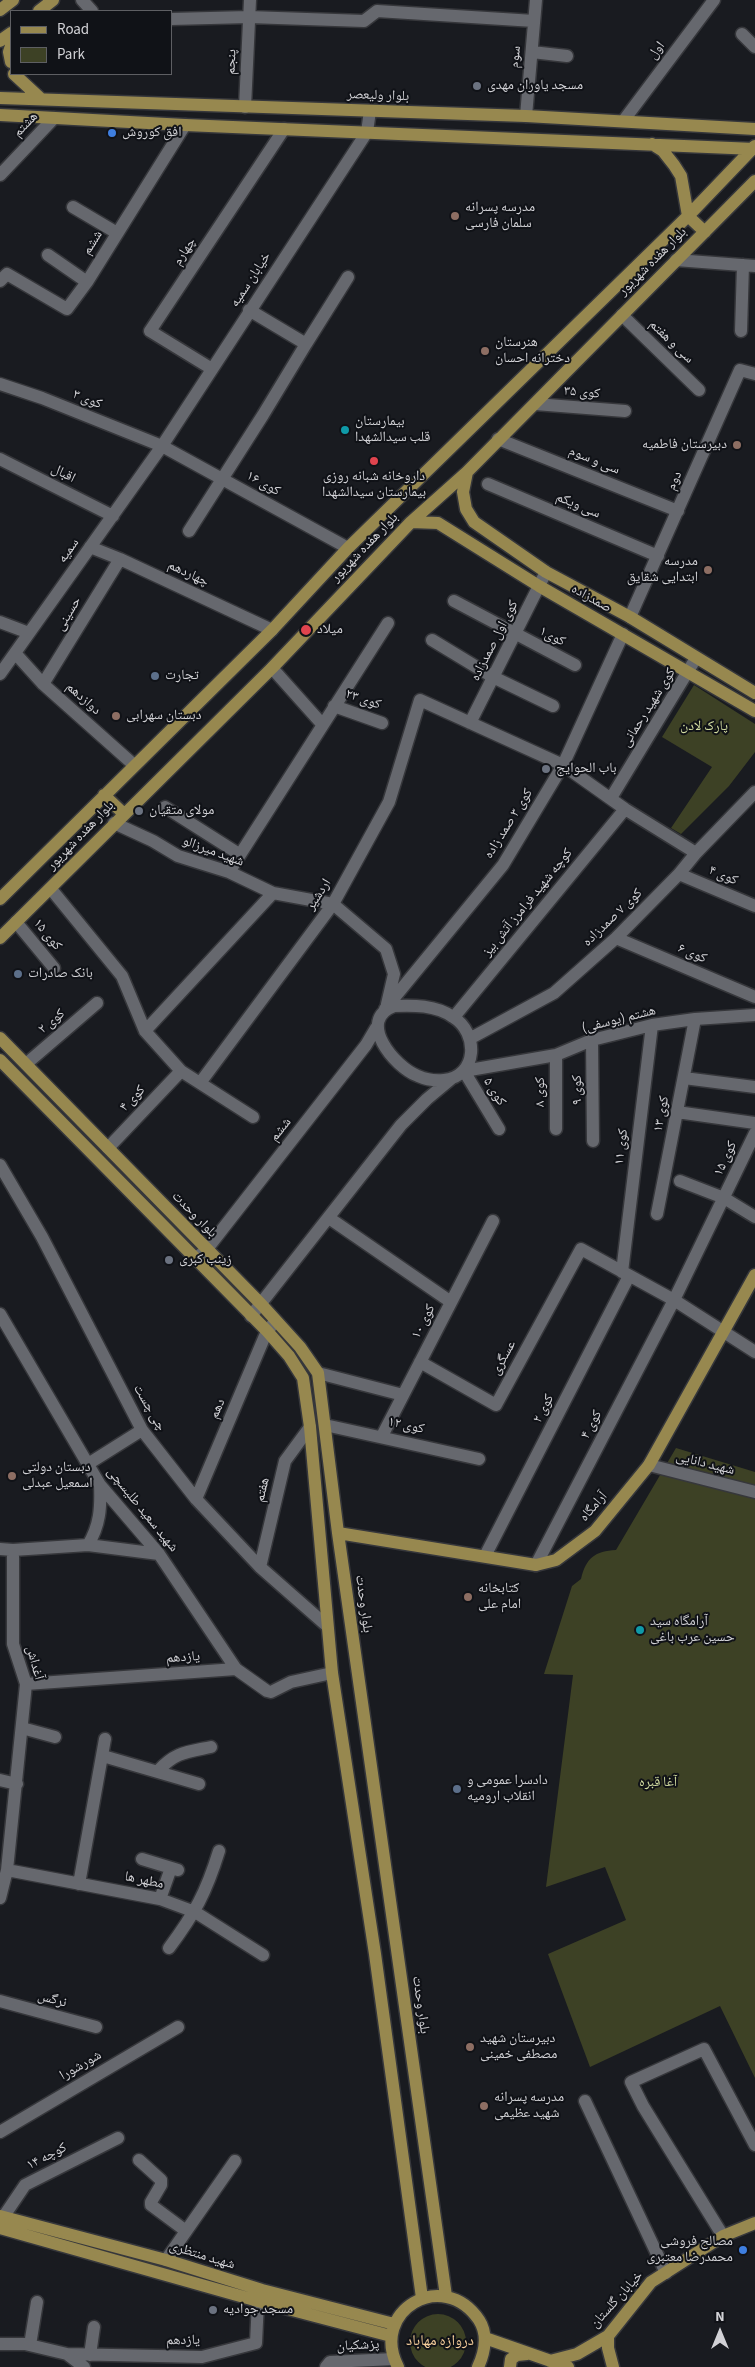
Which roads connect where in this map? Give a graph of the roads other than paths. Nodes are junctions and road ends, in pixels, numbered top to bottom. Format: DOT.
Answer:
graph roads {
  1 [pos="13,0"];
  2 [pos="53,0"];
  3 [pos="82,0"];
  4 [pos="250,0"];
  5 [pos="536,0"];
  6 [pos="714,0"];
  7 [pos="0,10"];
  8 [pos="40,10"];
  9 [pos="91,10"];
  10 [pos="249,18"];
  11 [pos="172,19"];
  12 [pos="534,21"];
  13 [pos="742,34"];
  14 [pos="755,47"];
  15 [pos="532,52"];
  16 [pos="568,56"];
  17 [pos="15,75"];
  18 [pos="0,98"];
  19 [pos="41,99"];
  20 [pos="245,107"];
  21 [pos="370,111"];
  22 [pos="0,115"];
  23 [pos="526,116"];
  24 [pos="54,118"];
  25 [pos="624,120"];
  26 [pos="185,125"];
  27 [pos="284,129"];
  28 [pos="755,129"];
  29 [pos="367,132"];
  30 [pos="652,144"];
  31 [pos="754,148"];
  32 [pos="0,175"];
  33 [pos="755,181"];
  34 [pos="755,190"];
  35 [pos="734,203"];
  36 [pos="74,208"];
  37 [pos="688,216"];
  38 [pos="705,232"];
  39 [pos="117,233"];
  40 [pos="48,255"];
  41 [pos="676,260"];
  42 [pos="749,265"];
  43 [pos="348,277"];
  44 [pos="0,281"];
  45 [pos="87,282"];
  46 [pos="250,310"];
  47 [pos="622,315"];
  48 [pos="741,331"];
  49 [pos="306,344"];
  50 [pos="212,369"];
  51 [pos="755,374"];
  52 [pos="0,384"];
  53 [pos="700,390"];
  54 [pos="535,404"];
  55 [pos="625,411"];
  56 [pos="498,439"];
  57 [pos="162,446"];
  58 [pos="0,459"];
  59 [pos="467,472"];
  60 [pos="222,478"];
  61 [pos="488,484"];
  62 [pos="678,511"];
  63 [pos="112,516"];
  64 [pos="411,522"];
  65 [pos="189,531"];
  66 [pos="90,547"];
  67 [pos="348,548"];
  68 [pos="658,556"];
  69 [pos="120,559"];
  70 [pos="546,572"];
  71 [pos="538,586"];
  72 [pos="454,601"];
  73 [pos="630,617"];
  74 [pos="0,622"];
  75 [pos="388,623"];
  76 [pos="272,630"];
  77 [pos="29,632"];
  78 [pos="514,634"];
  79 [pos="623,634"];
  80 [pos="432,640"];
  81 [pos="14,654"];
  82 [pos="696,658"];
  83 [pos="575,665"];
  84 [pos="272,668"];
  85 [pos="688,672"];
  86 [pos="0,674"];
  87 [pos="494,677"];
  88 [pos="43,684"];
  89 [pos="755,693"];
  90 [pos="334,706"];
  91 [pos="553,706"];
  92 [pos="755,711"];
  93 [pos="382,723"];
  94 [pos="470,723"];
  95 [pos="322,724"];
  96 [pos="134,765"];
  97 [pos="563,765"];
  98 [pos="755,792"];
  99 [pos="104,795"];
  100 [pos="611,798"];
  101 [pos="165,807"];
  102 [pos="625,808"];
  103 [pos="124,814"];
  104 [pos="114,823"];
  105 [pos="696,853"];
  106 [pos="239,854"];
  107 [pos="229,872"];
  108 [pos="679,874"];
  109 [pos="51,889"];
  110 [pos="273,893"];
  111 [pos="0,899"];
  112 [pos="333,904"];
  113 [pos="755,906"];
  114 [pos="16,922"];
  115 [pos="0,938"];
  116 [pos="616,938"];
  117 [pos="54,968"];
  118 [pos="755,997"];
  119 [pos="97,1003"];
  120 [pos="385,1009"];
  121 [pos="755,1015"];
  122 [pos="454,1017"];
  123 [pos="696,1019"];
  124 [pos="652,1025"];
  125 [pos="376,1028"];
  126 [pos="145,1031"];
  127 [pos="0,1038"];
  128 [pos="471,1038"];
  129 [pos="592,1040"];
  130 [pos="556,1055"];
  131 [pos="0,1060"];
  132 [pos="26,1064"];
  133 [pos="181,1071"];
  134 [pos="464,1071"];
  135 [pos="684,1078"];
  136 [pos="451,1079"];
  137 [pos="200,1083"];
  138 [pos="755,1087"];
  139 [pos="677,1112"];
  140 [pos="253,1116"];
  141 [pos="755,1123"];
  142 [pos="499,1129"];
  143 [pos="556,1129"];
  144 [pos="755,1133"];
  145 [pos="593,1141"];
  146 [pos="108,1148"];
  147 [pos="96,1158"];
  148 [pos="0,1165"];
  149 [pos="680,1181"];
  150 [pos="724,1198"];
  151 [pos="657,1214"];
  152 [pos="755,1217"];
  153 [pos="329,1218"];
  154 [pos="494,1222"];
  155 [pos="207,1249"];
  156 [pos="196,1259"];
  157 [pos="626,1274"];
  158 [pos="755,1275"];
  159 [pos="674,1300"];
  160 [pos="451,1302"];
  161 [pos="262,1304"];
  162 [pos="0,1314"];
  163 [pos="251,1316"];
  164 [pos="276,1320"];
  165 [pos="267,1331"];
  166 [pos="723,1332"];
  167 [pos="755,1352"];
  168 [pos="420,1362"];
  169 [pos="318,1373"];
  170 [pos="403,1396"];
  171 [pos="325,1425"];
  172 [pos="310,1427"];
  173 [pos="142,1430"];
  174 [pos="382,1436"];
  175 [pos="479,1459"];
  176 [pos="88,1464"];
  177 [pos="649,1465"];
  178 [pos="100,1485"];
  179 [pos="755,1492"];
  180 [pos="196,1499"];
  181 [pos="338,1533"];
  182 [pos="88,1545"];
  183 [pos="0,1549"];
  184 [pos="14,1550"];
  185 [pos="159,1554"];
  186 [pos="485,1556"];
  187 [pos="536,1564"];
  188 [pos="260,1566"];
  189 [pos="326,1625"];
  190 [pos="6,1644"];
  191 [pos="236,1669"];
  192 [pos="332,1673"];
  193 [pos="26,1684"];
  194 [pos="22,1728"];
  195 [pos="55,1737"];
  196 [pos="105,1739"];
  197 [pos="211,1747"];
  198 [pos="103,1756"];
  199 [pos="158,1771"];
  200 [pos="0,1780"];
  201 [pos="17,1784"];
  202 [pos="199,1784"];
  203 [pos="220,1851"];
  204 [pos="142,1859"];
  205 [pos="7,1870"];
  206 [pos="79,1884"];
  207 [pos="0,1898"];
  208 [pos="160,1899"];
  209 [pos="196,1912"];
  210 [pos="169,1948"];
  211 [pos="263,1955"];
  212 [pos="0,2001"];
  213 [pos="96,2027"];
  214 [pos="178,2027"];
  215 [pos="585,2101"];
  216 [pos="0,2132"];
  217 [pos="118,2138"];
  218 [pos="755,2145"];
  219 [pos="139,2160"];
  220 [pos="235,2161"];
  221 [pos="1,2220"];
  222 [pos="755,2223"];
  223 [pos="186,2231"];
  224 [pos="723,2236"];
  225 [pos="166,2260"];
  226 [pos="666,2273"];
  227 [pos="260,2295"];
  228 [pos="446,2296"];
  229 [pos="422,2298"];
  230 [pos="37,2302"];
  231 [pos="94,2328"];
  232 [pos="393,2330"];
  233 [pos="608,2336"];
  234 [pos="485,2338"];
  235 [pos="0,2344"];
  236 [pos="30,2346"];
  237 [pos="67,2354"];
  238 [pos="527,2354"];
  239 [pos="90,2355"];
  240 [pos="202,2356"];
  241 [pos="550,2362"];
  242 [pos="396,2363"];
  243 [pos="84,2367"];
  244 [pos="188,2367"];
  245 [pos="326,2367"];
  246 [pos="478,2367"];
  247 [pos="510,2367"];
  248 [pos="568,2367"];
  249 [pos="613,2367"];
  1 -- 7 [label="main road"];
  2 -- 8 [label="main road"];
  3 -- 9 [label="street"];
  4 -- 10 [label="street, پنجم"];
  5 -- 12 [label="street, سوم"];
  6 -- 25 [label="street, اول"];
  10 -- 11 [label="street"];
  10 -- 12 [label="street"];
  10 -- 20 [label="street, پنجم"];
  12 -- 15 [label="street, سوم"];
  13 -- 14 [label="street"];
  15 -- 16 [label="street"];
  15 -- 23 [label="street, سوم"];
  17 -- 19 [label="main road"];
  18 -- 19 [label="main road, بلوار ولیعصر"];
  19 -- 20 [label="main road, بلوار ولیعصر"];
  20 -- 21 [label="main road, بلوار ولیعصر"];
  21 -- 23 [label="main road, بلوار ولیعصر"];
  21 -- 29 [label="street"];
  22 -- 24 [label="main road"];
  23 -- 25 [label="main road, بلوار ولیعصر"];
  24 -- 26 [label="main road"];
  24 -- 32 [label="street, هشتم"];
  25 -- 28 [label="main road, بلوار ولیعصر"];
  26 -- 27 [label="main road"];
  26 -- 39 [label="street, ششم"];
  27 -- 29 [label="main road"];
  27 -- 50 [label="street, چهارم"];
  29 -- 30 [label="main road"];
  29 -- 46 [label="street, خیابان سمیه"];
  30 -- 31 [label="main road"];
  30 -- 37 [label="main road"];
  31 -- 37 [label="main road, بلوار هفده شهریور"];
  33 -- 35 [label="main road, بلوار هفده شهریور"];
  34 -- 35 [label="main road"];
  35 -- 38 [label="main road, بلوار هفده شهریور"];
  36 -- 39 [label="street"];
  37 -- 38 [label="main road"];
  37 -- 67 [label="main road, بلوار هفده شهریور"];
  38 -- 41 [label="main road, بلوار هفده شهریور"];
  39 -- 45 [label="street, ششم"];
  40 -- 45 [label="street"];
  41 -- 42 [label="street"];
  41 -- 47 [label="main road, بلوار هفده شهریور"];
  42 -- 48 [label="street"];
  43 -- 49 [label="street"];
  44 -- 45 [label="street, ششم"];
  46 -- 49 [label="street"];
  46 -- 50 [label="street, خیابان سمیه"];
  47 -- 53 [label="street, سی و هفتم"];
  47 -- 54 [label="main road, بلوار هفده شهریور"];
  49 -- 60 [label="street"];
  50 -- 57 [label="street, خیابان سمیه"];
  51 -- 62 [label="street, دوم"];
  52 -- 57 [label="street, کوی ۳"];
  54 -- 55 [label="street, کوی ۳۵"];
  54 -- 56 [label="main road, بلوار هفده شهریور"];
  56 -- 59 [label="main road, بلوار هفده شهریور"];
  56 -- 62 [label="street, سی و سوم"];
  57 -- 60 [label="street, کوی ۱۶"];
  57 -- 63 [label="street, سمیه"];
  58 -- 63 [label="street, اقبال"];
  59 -- 64 [label="main road, بلوار هفده شهریور"];
  59 -- 70 [label="main road, صمدزاده"];
  60 -- 65 [label="street"];
  60 -- 67 [label="street, کوی ۱۶"];
  61 -- 68 [label="street, سی ویکم"];
  62 -- 68 [label="street, دوم"];
  63 -- 66 [label="street, سمیه"];
  64 -- 71 [label="main road, صمدزاده"];
  64 -- 84 [label="main road, بلوار هفده شهریور"];
  66 -- 69 [label="street, چهاردهم"];
  66 -- 77 [label="street, سمیه"];
  67 -- 76 [label="main road, بلوار هفده شهریور"];
  68 -- 73 [label="street, دوم"];
  69 -- 76 [label="street, چهاردهم"];
  69 -- 88 [label="street, حسینی"];
  70 -- 71 [label="street, کوی اول صمدزاده"];
  70 -- 73 [label="main road, صمدزاده"];
  71 -- 78 [label="street, کوی اول صمدزاده"];
  71 -- 79 [label="main road, صمدزاده"];
  72 -- 78 [label="street"];
  73 -- 79 [label="main road"];
  73 -- 82 [label="main road, صمدزاده"];
  74 -- 77 [label="street"];
  75 -- 90 [label="street"];
  76 -- 96 [label="main road, بلوار هفده شهریور"];
  77 -- 81 [label="street, سمیه"];
  78 -- 83 [label="street, کوی۱"];
  78 -- 87 [label="street, کوی اول صمدزاده"];
  79 -- 85 [label="main road, صمدزاده"];
  79 -- 97 [label="street, کوی ۳ صمد زاده"];
  80 -- 87 [label="street"];
  81 -- 86 [label="street, سمیه"];
  81 -- 88 [label="street, دوازدهم"];
  82 -- 85 [label="street, کوی شهید رحمانی"];
  82 -- 89 [label="main road, صمدزاده"];
  84 -- 95 [label="street"];
  84 -- 103 [label="main road, بلوار هفده شهریور"];
  85 -- 92 [label="main road, صمدزاده"];
  85 -- 100 [label="street, کوی شهید رحمانی"];
  87 -- 91 [label="street"];
  87 -- 94 [label="street, کوی اول صمدزاده"];
  88 -- 96 [label="street, دوازدهم"];
  90 -- 93 [label="street, کوی ۲۳"];
  90 -- 95 [label="street"];
  94 -- 97 [label="street"];
  94 -- 112 [label="street, اردشیر"];
  95 -- 106 [label="street"];
  96 -- 99 [label="main road, بلوار هفده شهریور"];
  97 -- 100 [label="street"];
  97 -- 120 [label="street, کوی ۳ صمد زاده"];
  98 -- 105 [label="street, کوی ۷ صمدزاده"];
  99 -- 103 [label="main road"];
  99 -- 111 [label="main road, بلوار هفده شهریور"];
  100 -- 102 [label="street"];
  101 -- 106 [label="street"];
  102 -- 105 [label="street"];
  102 -- 122 [label="street, کوچه شهید فرامرز آتش بیز"];
  103 -- 104 [label="main road, بلوار هفده شهریور"];
  104 -- 107 [label="street, شهید میرزالو"];
  104 -- 109 [label="main road, بلوار هفده شهریور"];
  105 -- 108 [label="street, کوی ۷ صمدزاده"];
  106 -- 107 [label="street"];
  107 -- 110 [label="street, شهید میرزالو"];
  108 -- 113 [label="street, کوی ۴"];
  108 -- 116 [label="street, کوی ۷ صمدزاده"];
  109 -- 114 [label="main road, بلوار هفده شهریور"];
  109 -- 126 [label="street"];
  110 -- 112 [label="street, شهید میرزالو"];
  110 -- 126 [label="street"];
  112 -- 120 [label="street"];
  112 -- 137 [label="street, اردشیر"];
  114 -- 115 [label="main road, بلوار هفده شهریور"];
  114 -- 117 [label="street, کوی ۱۵"];
  116 -- 118 [label="street, کوی ۶"];
  116 -- 128 [label="street, کوی ۷ صمدزاده"];
  119 -- 132 [label="street, کوی ۲"];
  120 -- 122 [label="street"];
  120 -- 125 [label="street"];
  121 -- 123 [label="street, هشتم (یوسفی)"];
  122 -- 128 [label="street"];
  123 -- 124 [label="street, هشتم (یوسفی)"];
  123 -- 135 [label="street, کوی ۱۳"];
  124 -- 129 [label="street, هشتم (یوسفی)"];
  124 -- 157 [label="street, کوی ۱۱"];
  125 -- 136 [label="street"];
  125 -- 155 [label="street, ششم"];
  126 -- 133 [label="street"];
  127 -- 132 [label="main road, بلوار وحدت"];
  128 -- 134 [label="street"];
  129 -- 130 [label="street, هشتم (یوسفی)"];
  129 -- 145 [label="street, کوی ۹"];
  130 -- 134 [label="street, هشتم (یوسفی)"];
  130 -- 143 [label="street, کوی ۸"];
  131 -- 147 [label="main road"];
  132 -- 146 [label="main road, بلوار وحدت"];
  133 -- 137 [label="street"];
  133 -- 146 [label="street, کوی ۴"];
  134 -- 136 [label="street"];
  134 -- 142 [label="street, کوی ۵"];
  135 -- 138 [label="street"];
  135 -- 139 [label="street, کوی ۱۳"];
  136 -- 153 [label="street"];
  137 -- 140 [label="street"];
  139 -- 141 [label="street"];
  139 -- 151 [label="street, کوی ۱۳"];
  144 -- 150 [label="street, کوی ۱۵"];
  146 -- 147 [label="main road"];
  146 -- 155 [label="main road, بلوار وحدت"];
  147 -- 156 [label="main road"];
  148 -- 173 [label="street, چی چست"];
  149 -- 150 [label="street"];
  150 -- 152 [label="street"];
  150 -- 159 [label="street, کوی ۱۵"];
  153 -- 160 [label="street"];
  153 -- 161 [label="street"];
  154 -- 160 [label="street, کوی ۱۰"];
  155 -- 156 [label="street, ششم"];
  155 -- 161 [label="main road, بلوار وحدت"];
  156 -- 163 [label="main road"];
  157 -- 159 [label="street"];
  157 -- 168 [label="street, عسگری"];
  157 -- 186 [label="street, کوی ۲"];
  158 -- 166 [label="main road, آرامگاه"];
  159 -- 166 [label="street"];
  159 -- 187 [label="street, کوی ۴"];
  160 -- 168 [label="street, کوی ۱۰"];
  161 -- 163 [label="street"];
  161 -- 164 [label="main road, بلوار وحدت"];
  162 -- 176 [label="street, شهید سعید طلیسچی"];
  163 -- 165 [label="main road"];
  164 -- 165 [label="street, دهم"];
  164 -- 169 [label="main road, بلوار وحدت"];
  165 -- 172 [label="main road"];
  165 -- 180 [label="street, دهم"];
  166 -- 167 [label="street"];
  166 -- 177 [label="main road, آرامگاه"];
  168 -- 170 [label="street, کوی ۱۰"];
  169 -- 170 [label="street"];
  169 -- 171 [label="main road, بلوار وحدت"];
  170 -- 174 [label="street, کوی ۱۰"];
  171 -- 174 [label="street, کوی ۱۲"];
  171 -- 181 [label="main road, بلوار وحدت"];
  172 -- 188 [label="street, هفتم"];
  172 -- 189 [label="main road"];
  173 -- 176 [label="street"];
  173 -- 180 [label="street, چی چست"];
  174 -- 175 [label="street, کوی ۱۲"];
  176 -- 178 [label="street, شهید سعید طلیسچی"];
  177 -- 179 [label="street, شهید دانایی"];
  177 -- 187 [label="main road, آرامگاه"];
  178 -- 182 [label="street"];
  178 -- 185 [label="street, شهید سعید طلیسچی"];
  180 -- 188 [label="street, چی چست"];
  181 -- 186 [label="main road, آرامگاه"];
  181 -- 228 [label="main road, بلوار وحدت"];
  182 -- 184 [label="street"];
  182 -- 185 [label="street"];
  183 -- 184 [label="street"];
  184 -- 190 [label="street, آغداش"];
  185 -- 191 [label="street, شهید سعید طلیسچی"];
  186 -- 187 [label="main road, آرامگاه"];
  188 -- 189 [label="street, چی چست"];
  189 -- 192 [label="main road"];
  190 -- 193 [label="street, آغداش"];
  191 -- 192 [label="street"];
  191 -- 193 [label="street, یازدهم"];
  192 -- 229 [label="main road"];
  193 -- 194 [label="street, آغداش"];
  194 -- 195 [label="street"];
  194 -- 201 [label="street, آغداش"];
  196 -- 198 [label="street"];
  197 -- 199 [label="street"];
  198 -- 199 [label="street"];
  198 -- 206 [label="street"];
  199 -- 202 [label="street"];
  200 -- 201 [label="street"];
  201 -- 205 [label="street, آغداش"];
  203 -- 209 [label="street"];
  204 -- 208 [label="street"];
  205 -- 206 [label="street, مطهر ها"];
  205 -- 207 [label="street, آغداش"];
  206 -- 208 [label="street, مطهر ها"];
  208 -- 209 [label="street, مطهر ها"];
  209 -- 210 [label="street"];
  209 -- 211 [label="street, مطهر ها"];
  212 -- 213 [label="street, نرگس"];
  214 -- 216 [label="street, شورشورا"];
  215 -- 226 [label="street"];
  217 -- 221 [label="street, کوچه ۱۴"];
  218 -- 224 [label="street"];
  219 -- 223 [label="street"];
  220 -- 223 [label="street"];
  221 -- 225 [label="main road, شهید منتظری"];
  221 -- 227 [label="main road, شهید منتظری"];
  222 -- 224 [label="main road, خیابان گلستان"];
  223 -- 225 [label="street"];
  224 -- 226 [label="main road, خیابان گلستان"];
  225 -- 227 [label="main road, شهید منتظری"];
  226 -- 233 [label="main road, خیابان گلستان"];
  227 -- 232 [label="main road, شهید منتظری"];
  227 -- 240 [label="street, یازدهم"];
  228 -- 229 [label="main road"];
  228 -- 234 [label="main road"];
  229 -- 232 [label="main road"];
  230 -- 236 [label="street"];
  231 -- 239 [label="street"];
  232 -- 242 [label="main road"];
  233 -- 241 [label="main road, خیابان گلستان"];
  233 -- 249 [label="main road"];
  234 -- 238 [label="main road"];
  234 -- 246 [label="main road"];
  235 -- 236 [label="street, یازدهم"];
  236 -- 237 [label="street, یازدهم"];
  237 -- 239 [label="street, یازدهم"];
  237 -- 243 [label="street"];
  238 -- 241 [label="main road"];
  238 -- 247 [label="main road"];
  239 -- 240 [label="street, یازدهم"];
  240 -- 244 [label="street"];
  241 -- 248 [label="main road"];
  242 -- 245 [label="street, پزشکیان"];
}
